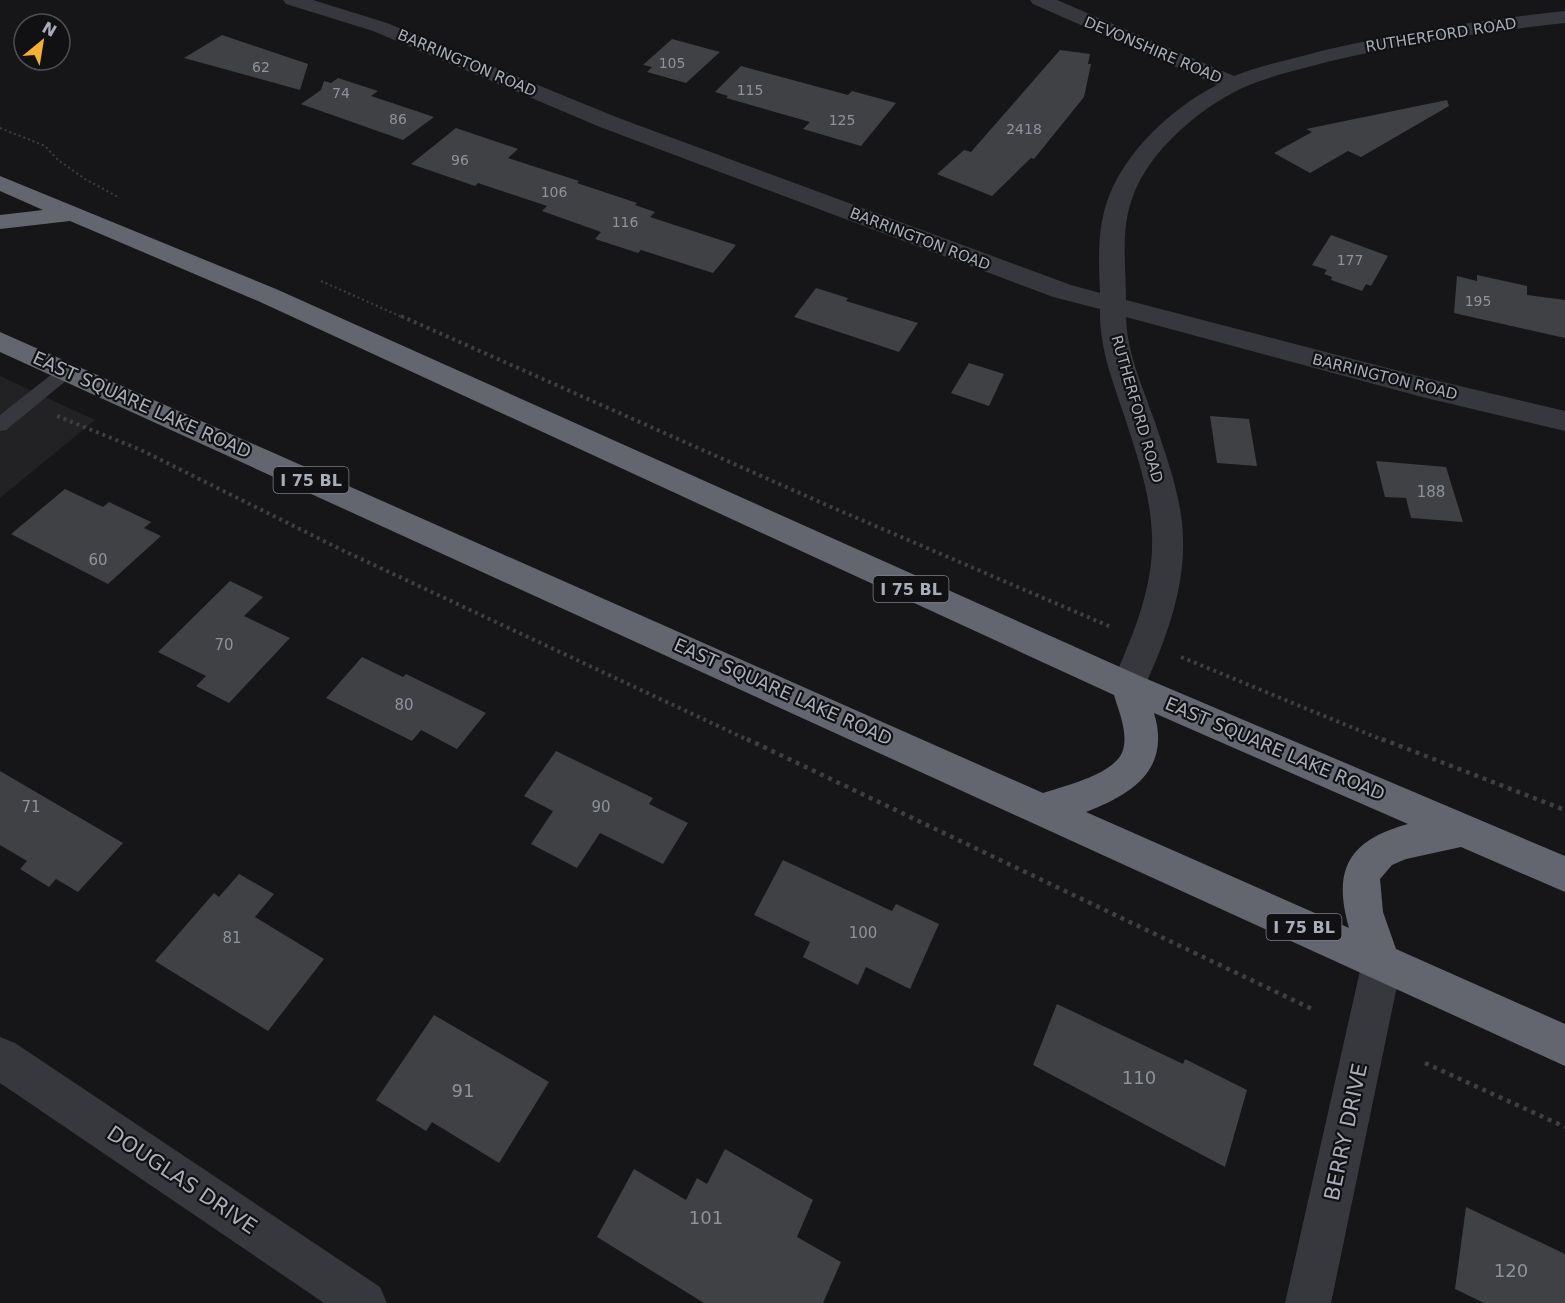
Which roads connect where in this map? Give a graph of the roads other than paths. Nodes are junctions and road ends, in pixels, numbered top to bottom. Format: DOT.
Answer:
graph roads {
  1 [pos="294,0"];
  2 [pos="1040,0"];
  3 [pos="1565,17"];
  4 [pos="1233,84"];
  5 [pos="0,183"];
  6 [pos="76,213"];
  7 [pos="0,222"];
  8 [pos="1113,305"];
  9 [pos="0,341"];
  10 [pos="67,371"];
  11 [pos="1565,421"];
  12 [pos="0,425"];
  13 [pos="1128,686"];
  14 [pos="1044,809"];
  15 [pos="1462,830"];
  16 [pos="1565,874"];
  17 [pos="1382,962"];
  18 [pos="1565,1045"];
  19 [pos="0,1058"];
  20 [pos="364,1303"];
  21 [pos="1308,1303"];
  1 -- 8 [label="street, BARRINGTON ROAD"];
  2 -- 4 [label="street, DEVONSHIRE ROAD"];
  3 -- 4 [label="street, RUTHERFORD ROAD"];
  4 -- 8 [label="street, RUTHERFORD ROAD"];
  5 -- 6 [label="highway, EAST SQUARE LAKE ROAD / I 75 BL"];
  6 -- 7 [label="highway"];
  6 -- 13 [label="highway, EAST SQUARE LAKE ROAD / I 75 BL"];
  8 -- 11 [label="street, BARRINGTON ROAD"];
  8 -- 13 [label="street, RUTHERFORD ROAD"];
  9 -- 10 [label="highway, EAST SQUARE LAKE ROAD / I 75 BL"];
  10 -- 12 [label="lane"];
  10 -- 14 [label="highway, EAST SQUARE LAKE ROAD / I 75 BL"];
  13 -- 14 [label="highway"];
  13 -- 15 [label="highway, EAST SQUARE LAKE ROAD / I 75 BL"];
  14 -- 17 [label="highway, EAST SQUARE LAKE ROAD / I 75 BL"];
  15 -- 16 [label="highway, EAST SQUARE LAKE ROAD / I 75 BL"];
  15 -- 17 [label="highway"];
  17 -- 18 [label="highway, EAST SQUARE LAKE ROAD / I 75 BL"];
  17 -- 21 [label="street, BERRY DRIVE"];
  19 -- 20 [label="street, DOUGLAS DRIVE"];
}
